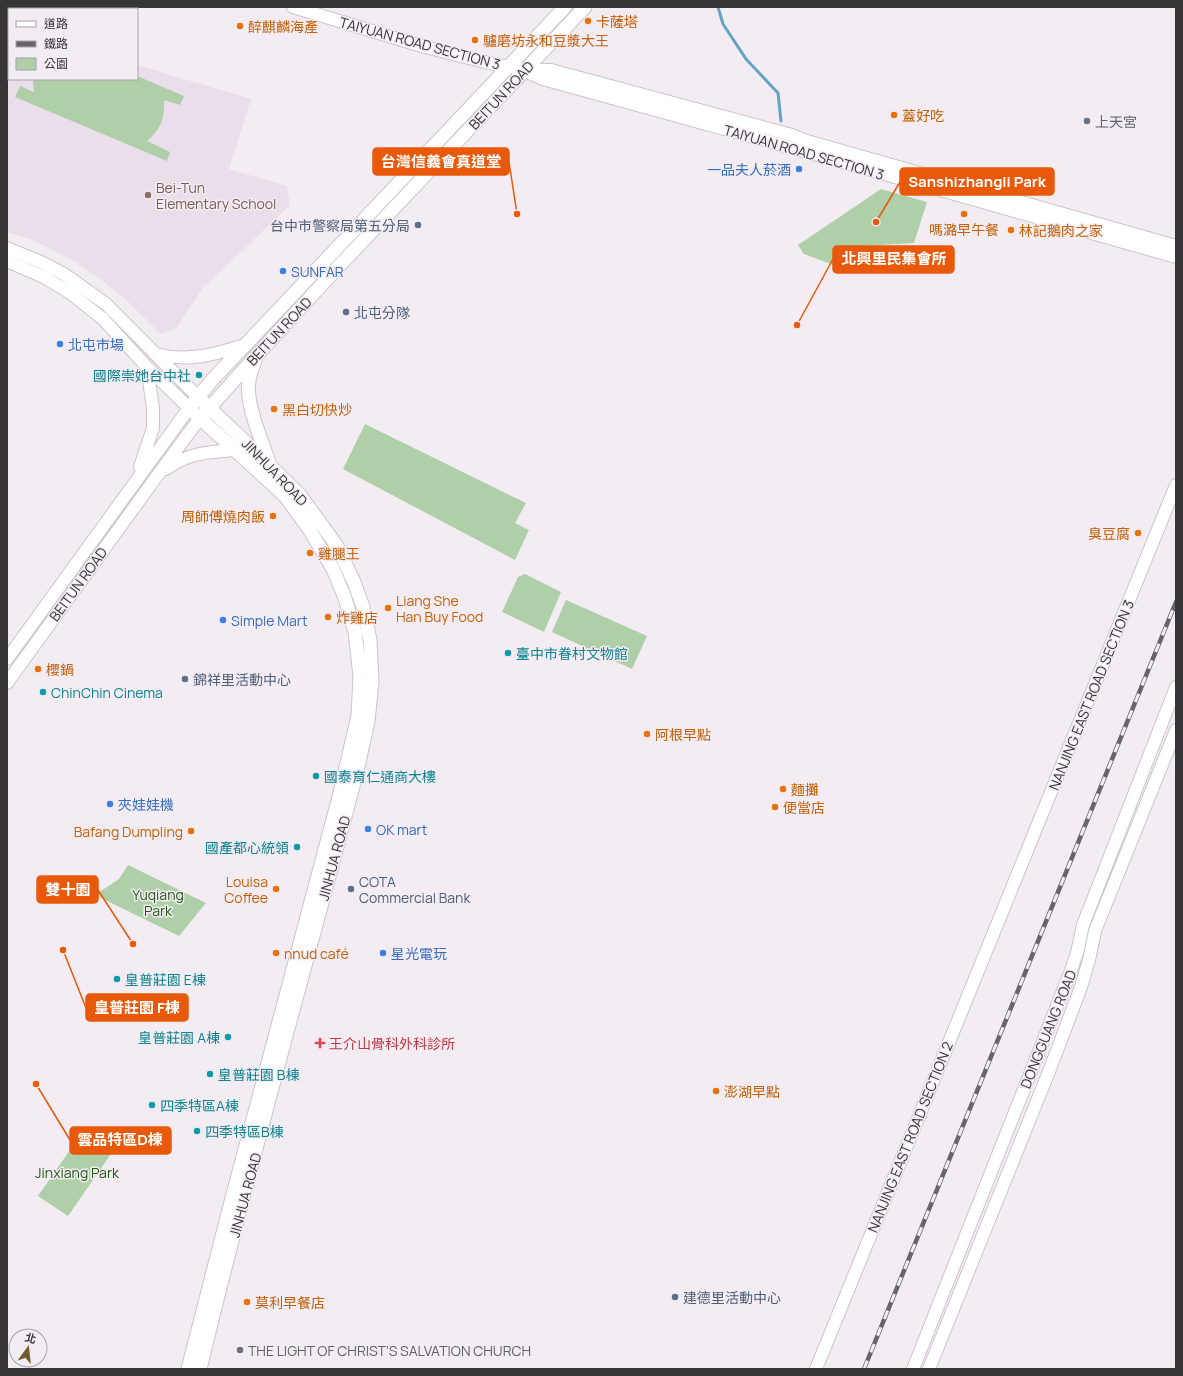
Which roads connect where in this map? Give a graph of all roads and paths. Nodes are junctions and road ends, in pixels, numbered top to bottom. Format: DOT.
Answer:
graph roads {
  1 [pos="293,7"];
  2 [pos="565,7"];
  3 [pos="585,7"];
  4 [pos="508,67"];
  5 [pos="524,70"];
  6 [pos="1176,246"];
  7 [pos="7,248"];
  8 [pos="1176,257"];
  9 [pos="7,261"];
  10 [pos="245,345"];
  11 [pos="155,354"];
  12 [pos="256,356"];
  13 [pos="147,367"];
  14 [pos="198,397"];
  15 [pos="189,408"];
  16 [pos="210,408"];
  17 [pos="200,418"];
  18 [pos="234,450"];
  19 [pos="270,466"];
  20 [pos="157,476"];
  21 [pos="1176,485"];
  22 [pos="132,486"];
  23 [pos="7,659"];
  24 [pos="7,683"];
  25 [pos="1176,687"];
  26 [pos="1176,730"];
  27 [pos="1005,905"];
  28 [pos="1077,954"];
  29 [pos="1088,960"];
  30 [pos="188,1369"];
  31 [pos="200,1369"];
  32 [pos="816,1369"];
  33 [pos="913,1369"];
  34 [pos="929,1369"];
  1 -- 4 [label="street, TAIYUAN ROAD SECTION 3"];
  2 -- 4 [label="main road, BEITUN ROAD"];
  3 -- 5 [label="main road, BEITUN ROAD"];
  4 -- 5 [label="street, TAIYUAN ROAD SECTION 3"];
  4 -- 10 [label="main road, BEITUN ROAD"];
  5 -- 6 [label="street, TAIYUAN ROAD SECTION 3"];
  5 -- 8 [label="street, TAIYUAN ROAD SECTION 3"];
  5 -- 12 [label="main road, BEITUN ROAD"];
  7 -- 11 [label="street"];
  9 -- 13 [label="street"];
  10 -- 11 [label="street"];
  10 -- 14 [label="main road, BEITUN ROAD"];
  11 -- 14 [label="street"];
  12 -- 16 [label="main road, BEITUN ROAD"];
  12 -- 19 [label="main road"];
  13 -- 15 [label="street"];
  13 -- 22 [label="street"];
  14 -- 15 [label="main road, BEITUN ROAD"];
  14 -- 16 [label="main road, JINHUA ROAD"];
  15 -- 17 [label="main road, JINHUA ROAD"];
  15 -- 22 [label="street, BEITUN ROAD"];
  16 -- 17 [label="main road, BEITUN ROAD"];
  16 -- 19 [label="main road, JINHUA ROAD"];
  17 -- 18 [label="main road, JINHUA ROAD"];
  17 -- 20 [label="street, BEITUN ROAD"];
  18 -- 20 [label="street"];
  18 -- 30 [label="main road, JINHUA ROAD"];
  19 -- 31 [label="main road, JINHUA ROAD"];
  20 -- 24 [label="street, BEITUN ROAD"];
  21 -- 27 [label="street, NANJING EAST ROAD SECTION 3"];
  22 -- 23 [label="street, BEITUN ROAD"];
  25 -- 28 [label="street, DONGGUANG ROAD"];
  26 -- 29 [label="street, DONGGUANG ROAD"];
  27 -- 32 [label="street, NANJING EAST ROAD SECTION 2"];
  28 -- 29 [label="street"];
  28 -- 33 [label="street, DONGGUANG ROAD"];
  29 -- 34 [label="street, DONGGUANG ROAD"];
}
